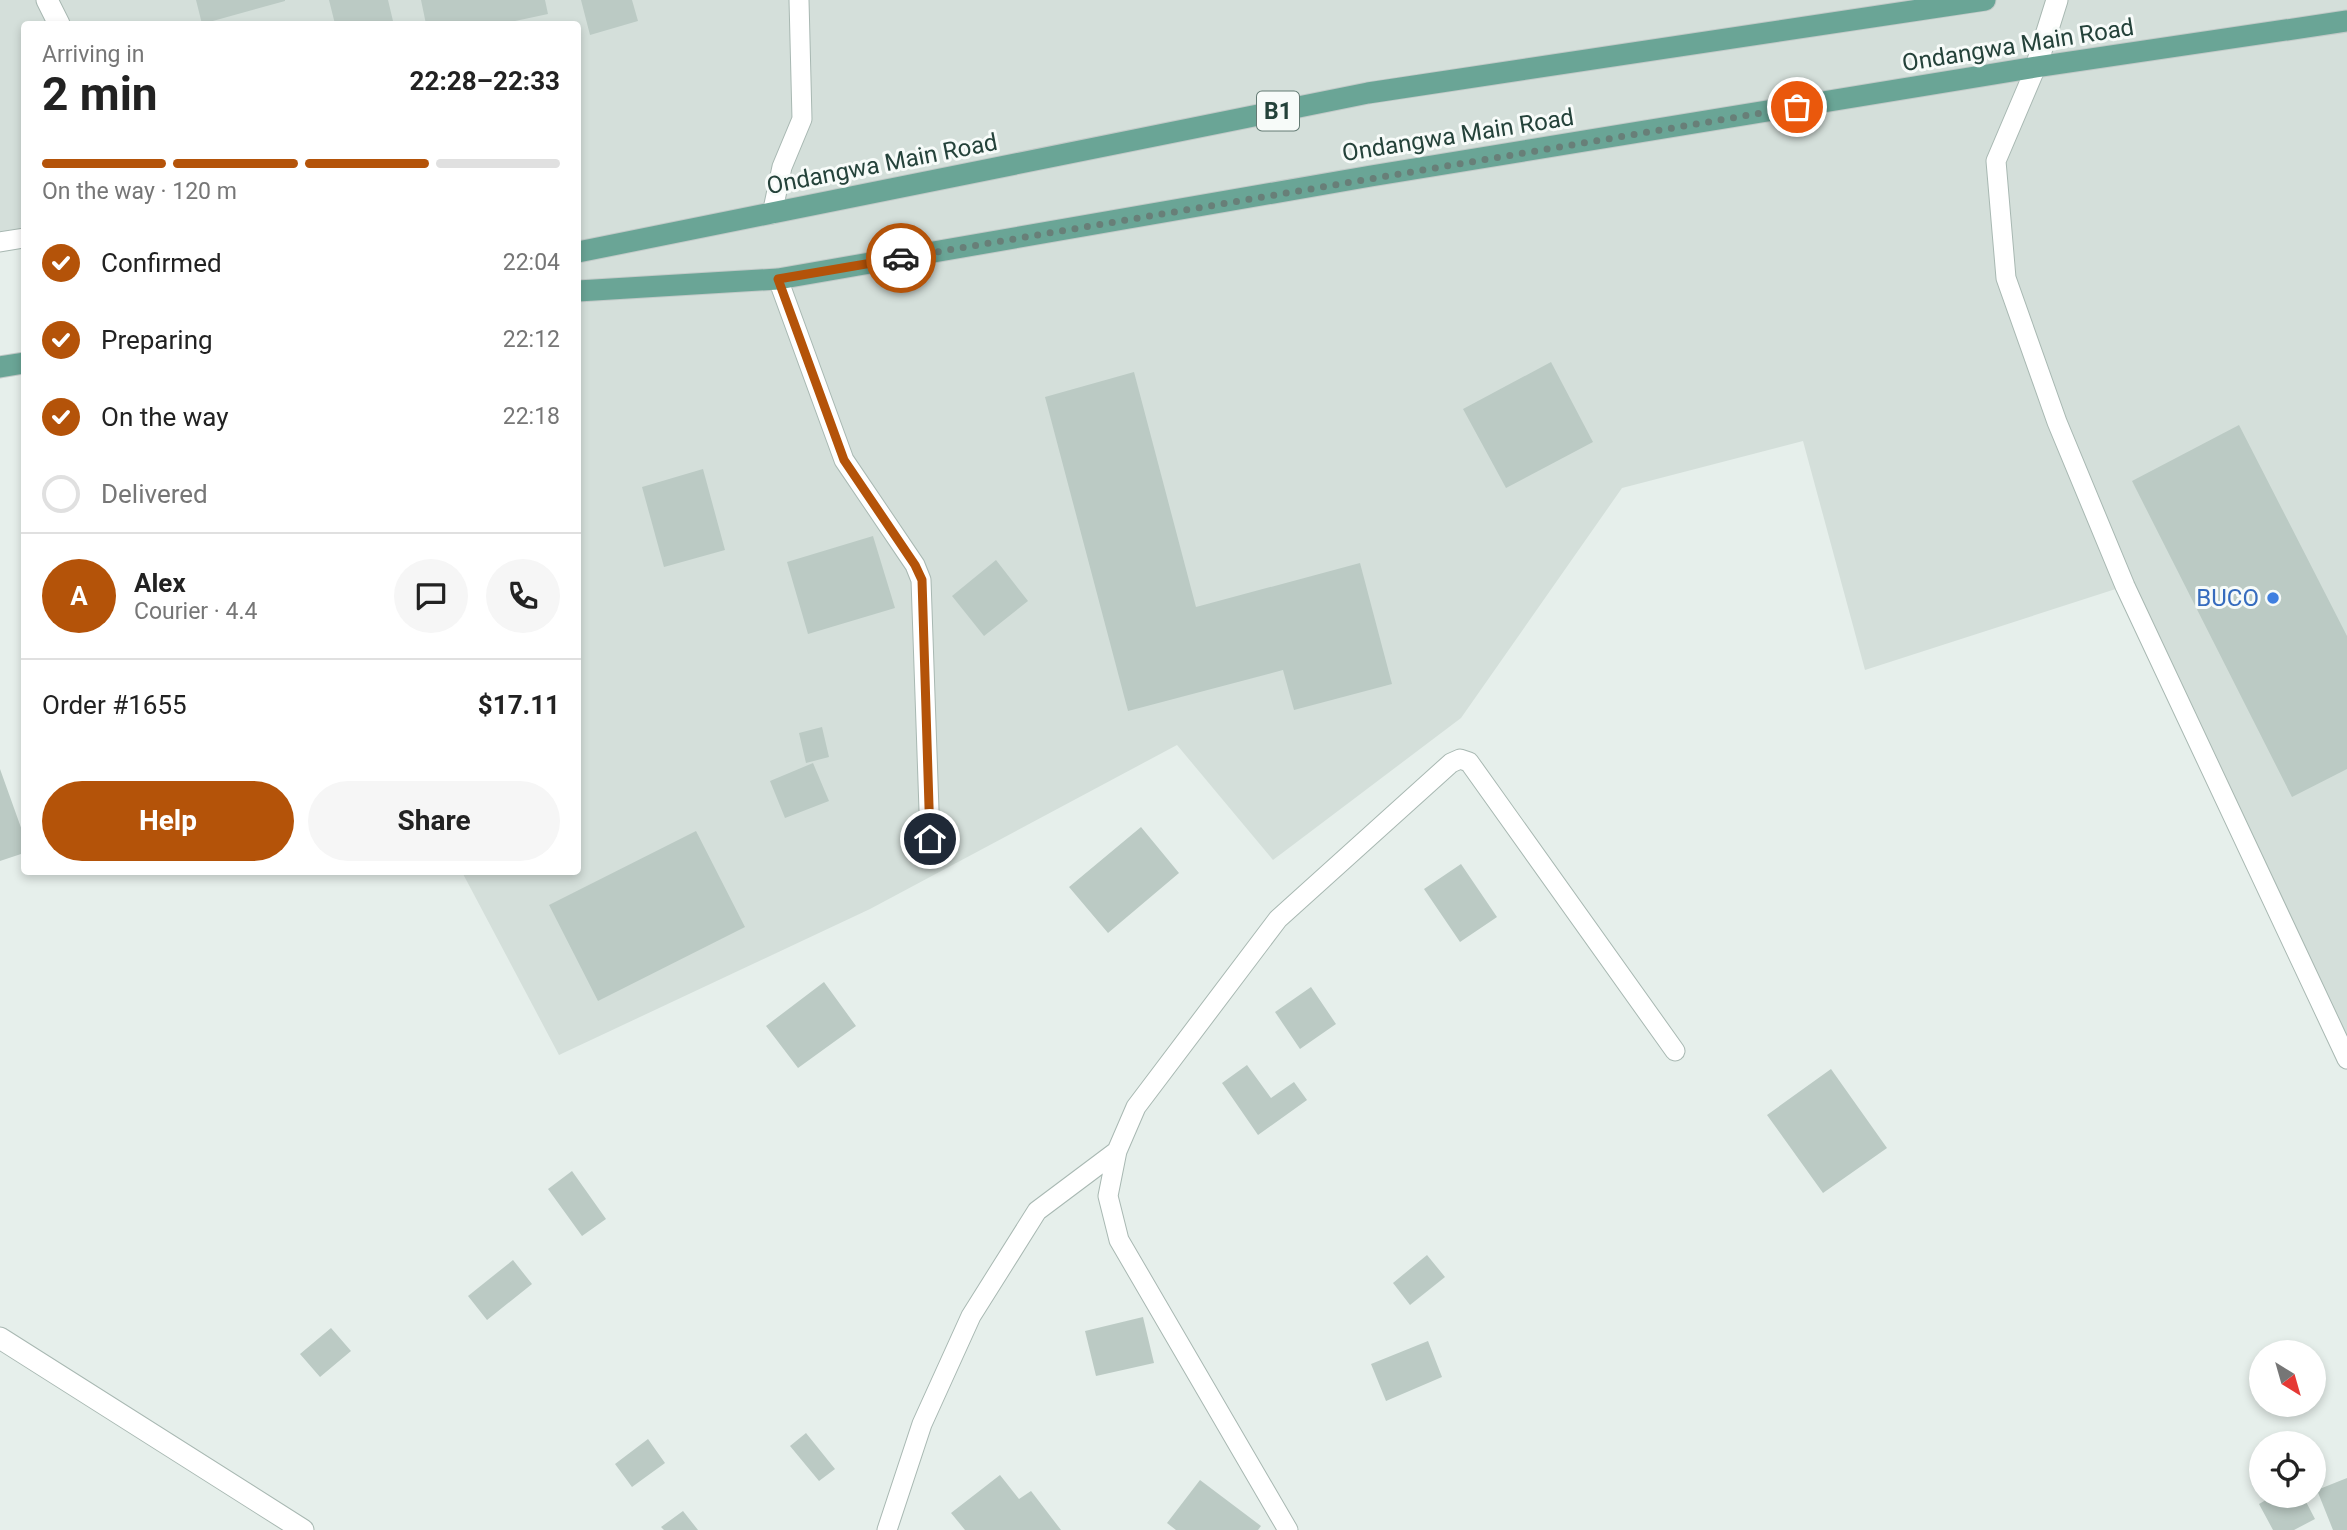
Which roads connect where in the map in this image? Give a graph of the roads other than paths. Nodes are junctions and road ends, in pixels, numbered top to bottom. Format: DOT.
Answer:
graph roads {
  1 [pos="47,0"];
  2 [pos="799,0"];
  3 [pos="1985,0"];
  4 [pos="2057,0"];
  5 [pos="58,21"];
  6 [pos="2347,21"];
  7 [pos="2036,68"];
  8 [pos="772,214"];
  9 [pos="21,238"];
  10 [pos="0,242"];
  11 [pos="581,251"];
  12 [pos="778,279"];
  13 [pos="581,291"];
  14 [pos="21,364"];
  15 [pos="0,367"];
  16 [pos="930,839"];
  17 [pos="1675,1051"];
  18 [pos="2347,1059"];
  19 [pos="1117,1151"];
  20 [pos="0,1338"];
  21 [pos="303,1530"];
  22 [pos="887,1530"];
  23 [pos="1288,1530"];
  1 -- 5 [label="street"];
  2 -- 8 [label="lane"];
  3 -- 8 [label="main road, Ondangwa Main Road / B1"];
  4 -- 7 [label="street"];
  6 -- 7 [label="main road, Ondangwa Main Road"];
  7 -- 12 [label="main road, Ondangwa Main Road"];
  7 -- 18 [label="lane"];
  8 -- 11 [label="main road, Ondangwa Main Road / B1"];
  9 -- 10 [label="lane"];
  12 -- 13 [label="main road, Ondangwa Main Road"];
  12 -- 16 [label="lane"];
  14 -- 15 [label="main road"];
  17 -- 19 [label="lane"];
  19 -- 22 [label="lane"];
  19 -- 23 [label="lane"];
  20 -- 21 [label="street"];
}
